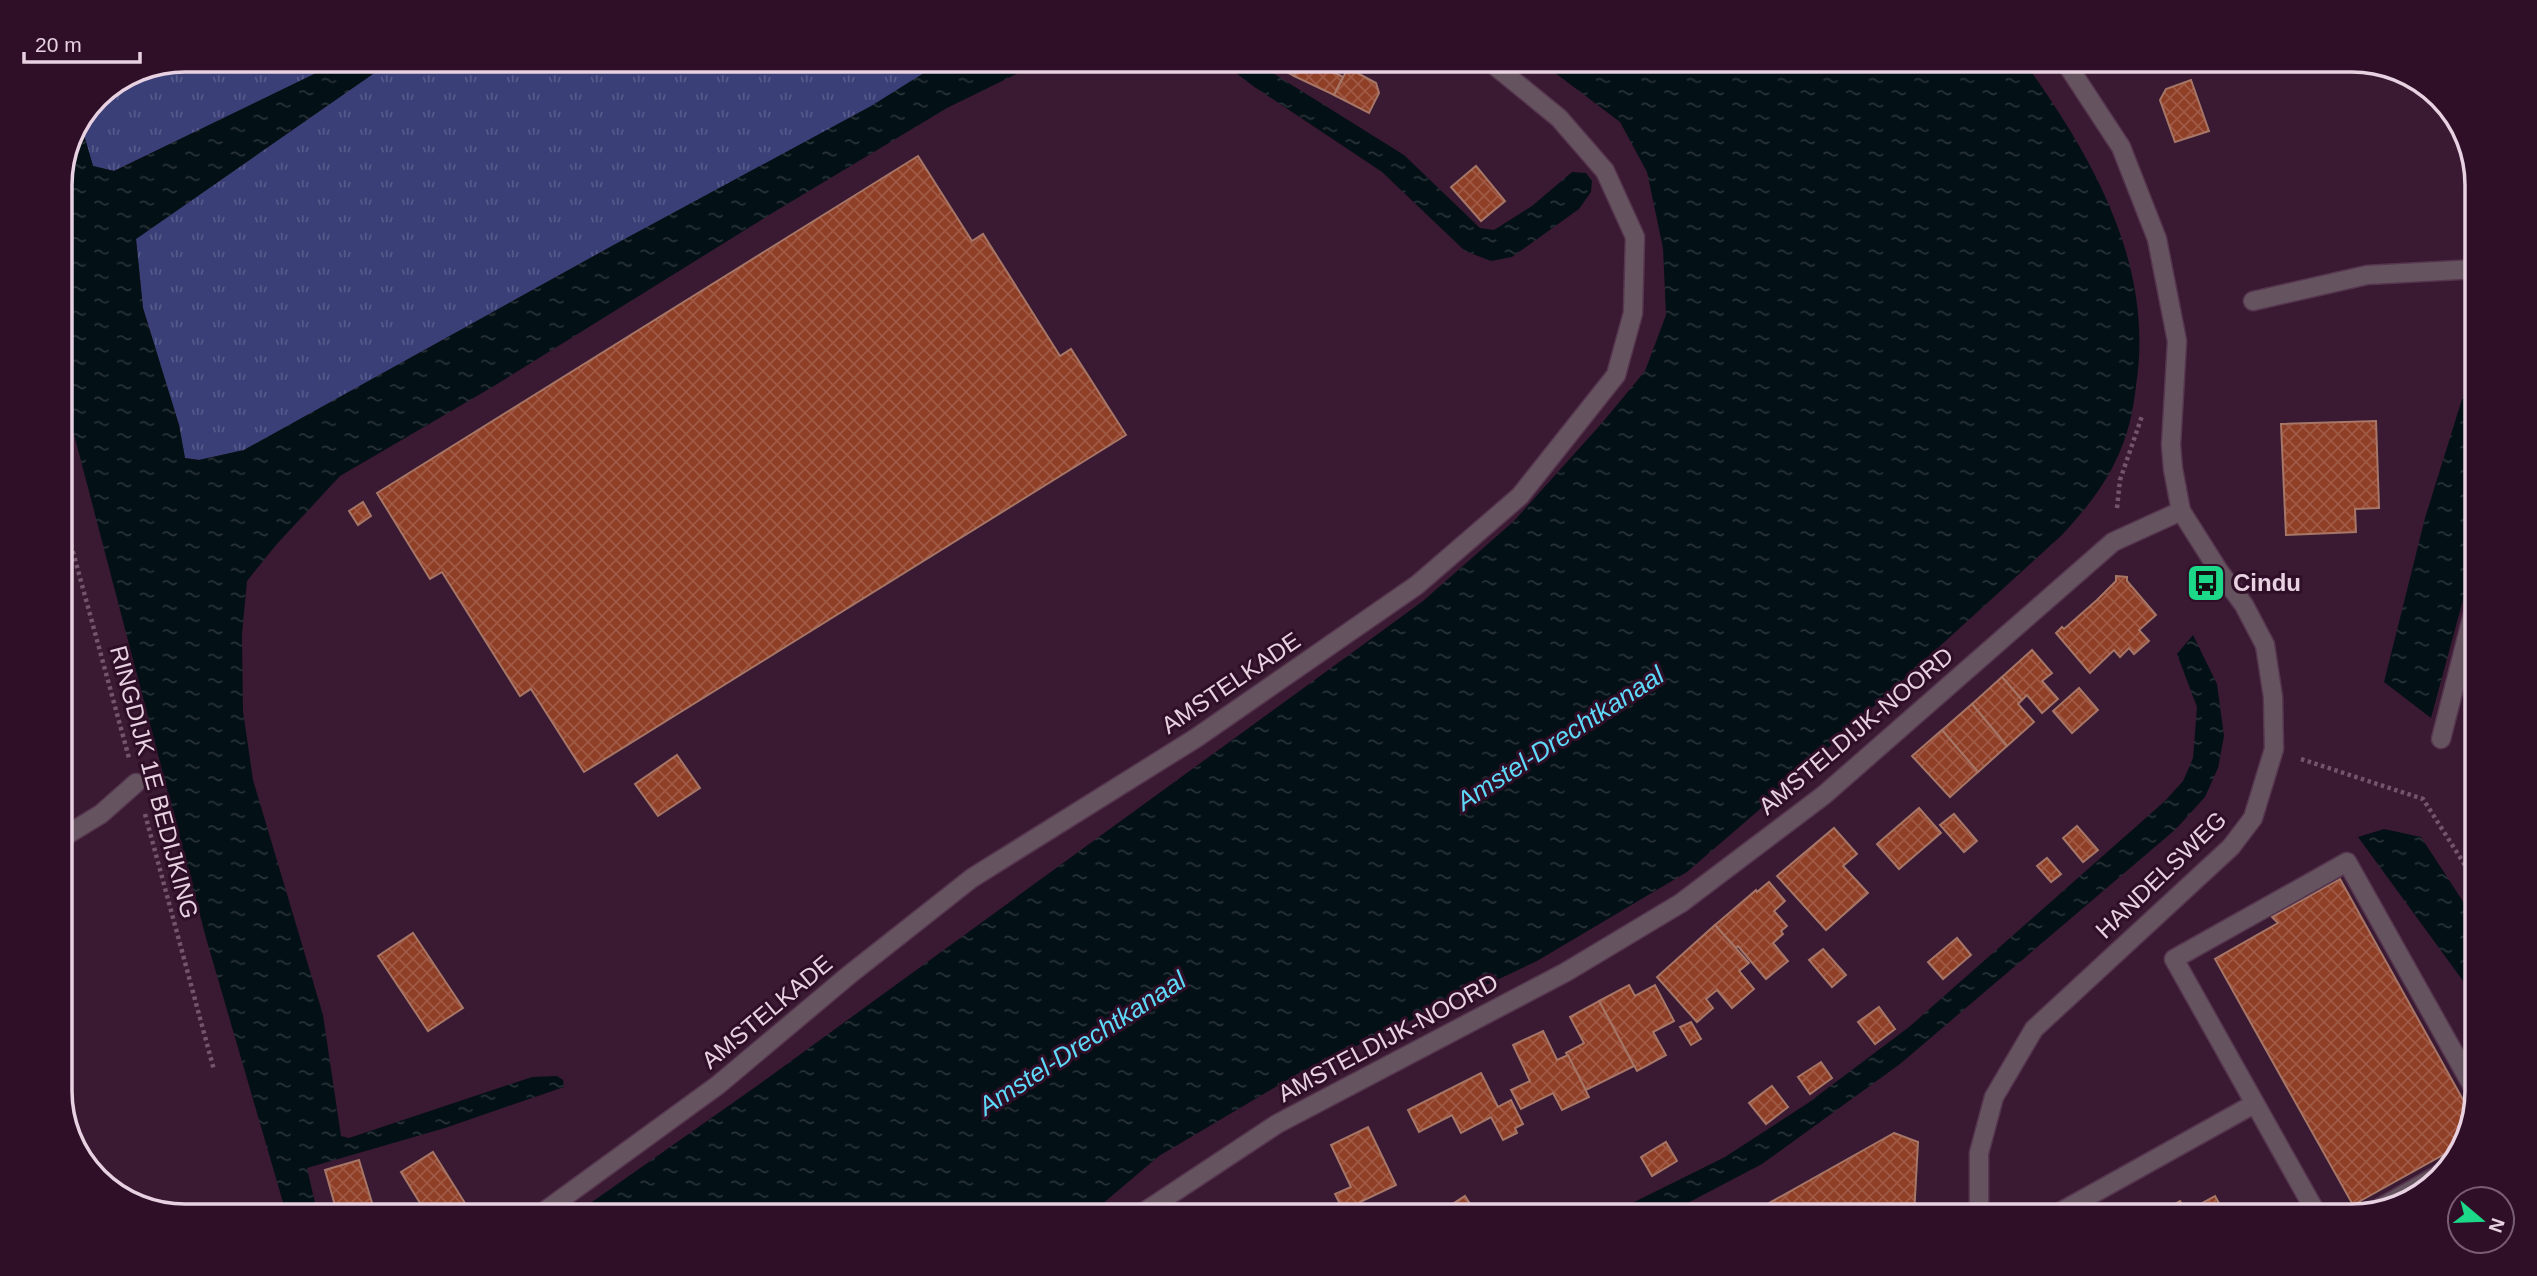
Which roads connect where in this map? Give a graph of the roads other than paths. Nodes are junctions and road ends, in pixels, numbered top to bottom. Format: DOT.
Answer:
graph roads {
  1 [pos="1503,72"];
  2 [pos="2072,72"];
  3 [pos="2465,269"];
  4 [pos="2253,301"];
  5 [pos="2181,511"];
  6 [pos="2465,645"];
  7 [pos="2441,739"];
  8 [pos="136,783"];
  9 [pos="72,832"];
  10 [pos="2465,1073"];
  11 [pos="2254,1104"];
  12 [pos="554,1204"];
  13 [pos="1156,1204"];
  14 [pos="1979,1204"];
  15 [pos="2075,1204"];
  16 [pos="2311,1204"];
  1 -- 12 [label="street, AMSTELKADE"];
  2 -- 5 [label="street"];
  3 -- 4 [label="street"];
  5 -- 13 [label="street, AMSTELDIJK-NOORD"];
  5 -- 14 [label="street, HANDELSWEG"];
  6 -- 7 [label="street"];
  8 -- 9 [label="street"];
  10 -- 11 [label="street"];
  11 -- 15 [label="street"];
  11 -- 16 [label="street"];
}
